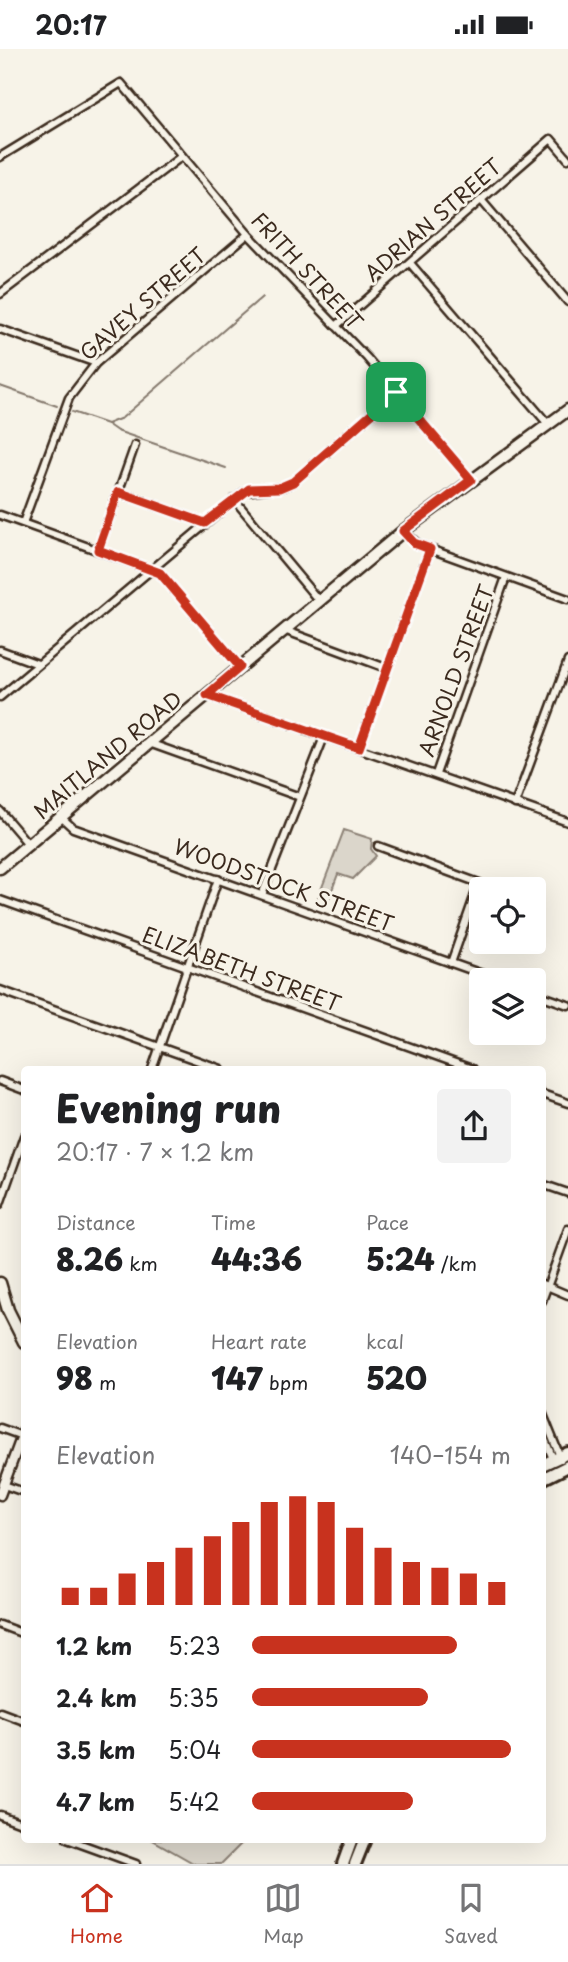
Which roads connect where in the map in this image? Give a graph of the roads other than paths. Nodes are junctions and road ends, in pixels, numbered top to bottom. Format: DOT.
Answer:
graph roads {
  1 [pos="182,156"];
  2 [pos="0,157"];
  3 [pos="568,159"];
  4 [pos="482,201"];
  5 [pos="248,234"];
  6 [pos="410,263"];
  7 [pos="0,293"];
  8 [pos="568,302"];
  9 [pos="336,325"];
  10 [pos="0,329"];
  11 [pos="96,363"];
  12 [pos="396,392"];
  13 [pos="568,410"];
  14 [pos="548,424"];
  15 [pos="135,445"];
  16 [pos="471,480"];
  17 [pos="118,492"];
  18 [pos="234,499"];
  19 [pos="0,515"];
  20 [pos="23,523"];
  21 [pos="205,523"];
  22 [pos="403,531"];
  23 [pos="430,549"];
  24 [pos="98,550"];
  25 [pos="151,569"];
  26 [pos="506,577"];
  27 [pos="568,599"];
  28 [pos="319,601"];
  29 [pos="284,630"];
  30 [pos="0,650"];
  31 [pos="568,661"];
  32 [pos="38,664"];
  33 [pos="240,667"];
  34 [pos="386,668"];
  35 [pos="207,695"];
  36 [pos="0,697"];
  37 [pos="324,737"];
  38 [pos="149,743"];
  39 [pos="359,748"];
  40 [pos="436,775"];
  41 [pos="300,797"];
  42 [pos="515,804"];
  43 [pos="0,811"];
  44 [pos="61,817"];
  45 [pos="568,822"];
  46 [pos="29,845"];
  47 [pos="378,846"];
  48 [pos="0,868"];
  49 [pos="218,879"];
  50 [pos="262,895"];
  51 [pos="0,900"];
  52 [pos="451,963"];
  53 [pos="188,967"];
  54 [pos="469,969"];
  55 [pos="0,990"];
  56 [pos="546,997"];
  57 [pos="568,1005"];
  58 [pos="160,1047"];
  59 [pos="153,1066"];
  60 [pos="213,1066"];
  61 [pos="464,1066"];
  62 [pos="0,1081"];
  63 [pos="21,1089"];
  64 [pos="546,1095"];
  65 [pos="568,1103"];
  66 [pos="21,1144"];
  67 [pos="546,1185"];
  68 [pos="568,1193"];
  69 [pos="0,1204"];
  70 [pos="568,1229"];
  71 [pos="0,1283"];
  72 [pos="546,1283"];
  73 [pos="546,1285"];
  74 [pos="568,1295"];
  75 [pos="21,1336"];
  76 [pos="546,1422"];
  77 [pos="0,1428"];
  78 [pos="21,1431"];
  79 [pos="21,1439"];
  80 [pos="546,1439"];
  81 [pos="562,1462"];
  82 [pos="546,1476"];
  83 [pos="4,1485"];
  84 [pos="21,1491"];
  85 [pos="0,1495"];
  86 [pos="0,1625"];
  87 [pos="21,1633"];
  88 [pos="0,1713"];
  89 [pos="21,1720"];
  90 [pos="0,1815"];
  91 [pos="21,1823"];
  92 [pos="78,1843"];
  93 [pos="351,1843"];
  94 [pos="363,1843"];
  95 [pos="135,1864"];
  96 [pos="343,1864"];
  97 [pos="355,1864"];
  1 -- 2 [label="street, FRITH STREET"];
  1 -- 5 [label="street, FRITH STREET"];
  1 -- 7 [label="street"];
  3 -- 4 [label="street, ADRIAN STREET"];
  4 -- 6 [label="street, ADRIAN STREET"];
  4 -- 8 [label="street"];
  5 -- 9 [label="street, FRITH STREET"];
  5 -- 11 [label="street, GAVEY STREET"];
  6 -- 9 [label="street, ADRIAN STREET"];
  6 -- 14 [label="street"];
  9 -- 12 [label="street, FRITH STREET"];
  10 -- 11 [label="street"];
  11 -- 20 [label="street, GAVEY STREET"];
  12 -- 16 [label="street, FRITH STREET"];
  12 -- 18 [label="street"];
  13 -- 14 [label="main road, MAITLAND ROAD"];
  14 -- 16 [label="main road, MAITLAND ROAD"];
  15 -- 17 [label="street"];
  16 -- 22 [label="main road, MAITLAND ROAD"];
  17 -- 21 [label="street"];
  17 -- 24 [label="street"];
  18 -- 21 [label="street"];
  18 -- 28 [label="street"];
  19 -- 20 [label="street"];
  20 -- 24 [label="street"];
  21 -- 25 [label="street"];
  22 -- 23 [label="street"];
  22 -- 28 [label="main road, MAITLAND ROAD"];
  23 -- 26 [label="street"];
  23 -- 34 [label="street"];
  24 -- 25 [label="street"];
  25 -- 32 [label="street"];
  25 -- 33 [label="street"];
  26 -- 27 [label="street"];
  26 -- 40 [label="street, ARNOLD STREET"];
  28 -- 29 [label="main road, MAITLAND ROAD"];
  29 -- 33 [label="main road, MAITLAND ROAD"];
  29 -- 34 [label="street"];
  30 -- 32 [label="street"];
  31 -- 42 [label="street"];
  32 -- 36 [label="street"];
  33 -- 35 [label="main road, MAITLAND ROAD"];
  34 -- 39 [label="street"];
  35 -- 37 [label="street"];
  35 -- 38 [label="main road, MAITLAND ROAD"];
  37 -- 39 [label="street"];
  37 -- 41 [label="street"];
  38 -- 41 [label="street"];
  38 -- 44 [label="main road, MAITLAND ROAD"];
  39 -- 40 [label="street"];
  40 -- 42 [label="street"];
  41 -- 50 [label="street"];
  42 -- 45 [label="street"];
  43 -- 46 [label="street"];
  44 -- 46 [label="main road, MAITLAND ROAD"];
  44 -- 49 [label="street, WOODSTOCK STREET"];
  46 -- 48 [label="main road, MAITLAND ROAD"];
  47 -- 52 [label="street"];
  49 -- 50 [label="street, WOODSTOCK STREET"];
  49 -- 53 [label="street"];
  50 -- 52 [label="street, WOODSTOCK STREET"];
  51 -- 53 [label="street, ELIZABETH STREET"];
  52 -- 54 [label="street, WOODSTOCK STREET"];
  53 -- 58 [label="street"];
  53 -- 61 [label="street, ELIZABETH STREET"];
  55 -- 58 [label="street"];
  56 -- 57 [label="street"];
  58 -- 59 [label="street"];
  58 -- 60 [label="street"];
  62 -- 63 [label="street"];
  64 -- 65 [label="street"];
  66 -- 69 [label="street"];
  67 -- 68 [label="street"];
  70 -- 72 [label="street"];
  71 -- 75 [label="main road"];
  73 -- 74 [label="street"];
  76 -- 81 [label="street"];
  77 -- 78 [label="street"];
  79 -- 83 [label="street"];
  80 -- 81 [label="street"];
  81 -- 82 [label="highway"];
  83 -- 84 [label="street"];
  83 -- 85 [label="street"];
  86 -- 87 [label="street"];
  88 -- 89 [label="street"];
  90 -- 91 [label="street"];
  92 -- 95 [label="street"];
  93 -- 96 [label="highway"];
  94 -- 97 [label="highway"];
}
